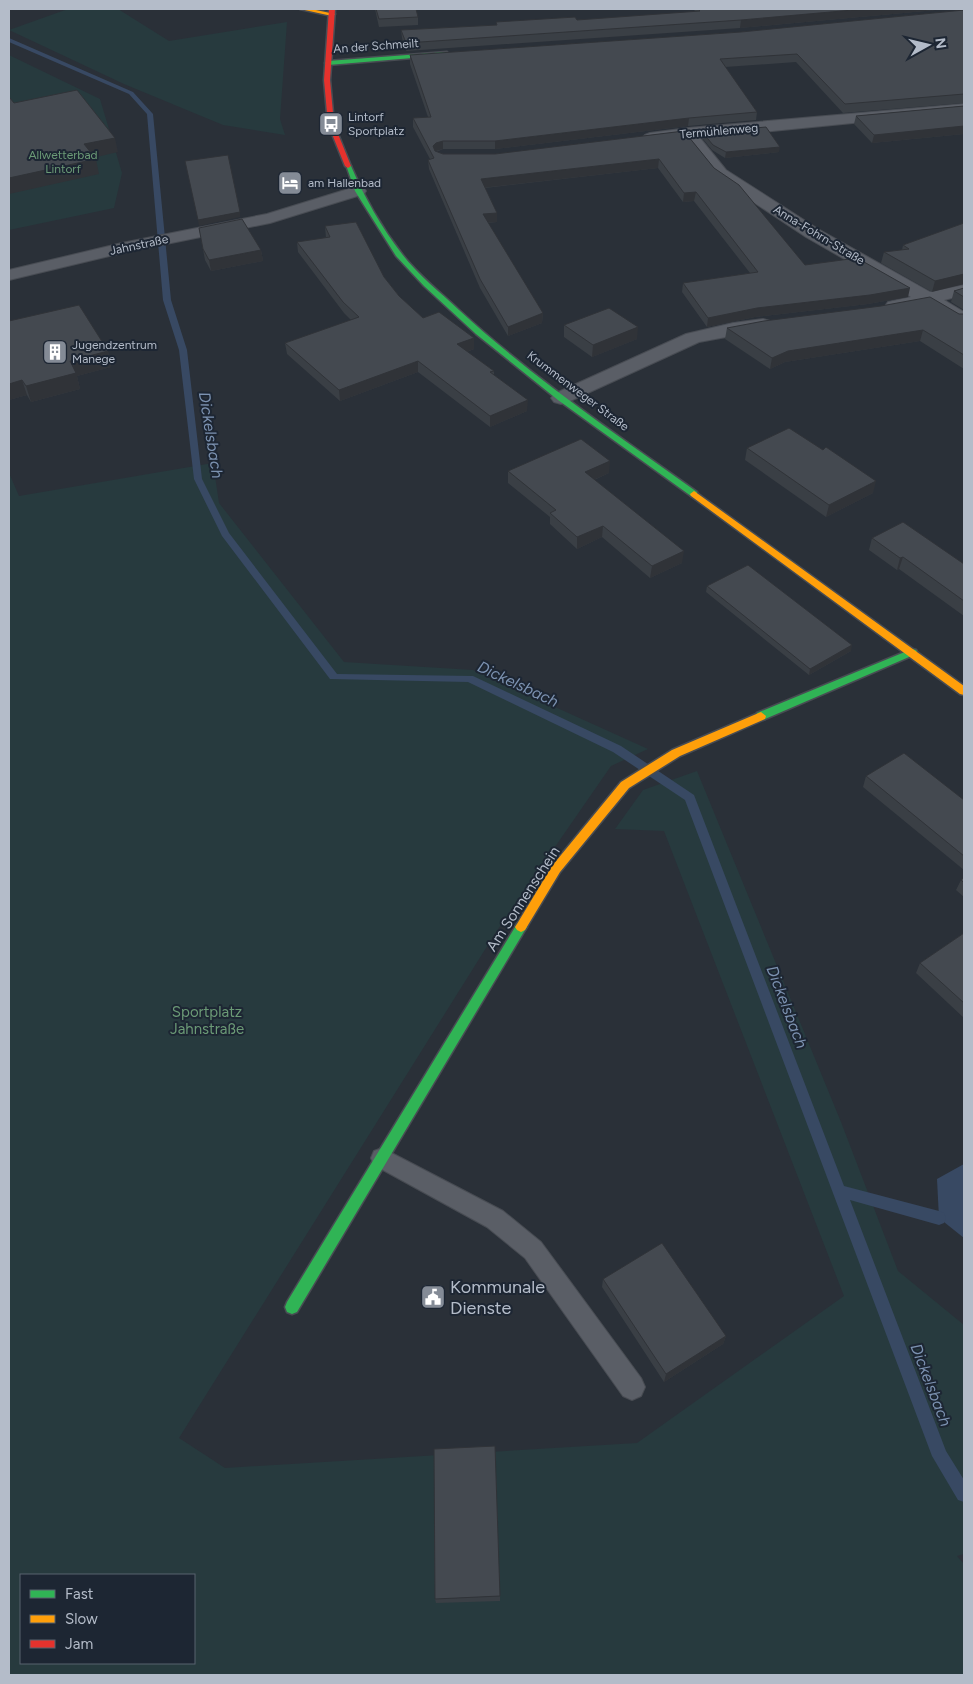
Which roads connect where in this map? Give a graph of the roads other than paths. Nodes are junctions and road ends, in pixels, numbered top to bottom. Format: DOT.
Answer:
graph roads {
  1 [pos="304,9"];
  2 [pos="332,11"];
  3 [pos="456,54"];
  4 [pos="328,63"];
  5 [pos="964,108"];
  6 [pos="688,133"];
  7 [pos="639,139"];
  8 [pos="358,191"];
  9 [pos="369,209"];
  10 [pos="270,218"];
  11 [pos="9,275"];
  12 [pos="964,290"];
  13 [pos="929,298"];
  14 [pos="873,309"];
  15 [pos="964,319"];
  16 [pos="780,323"];
  17 [pos="561,398"];
  18 [pos="912,652"];
  19 [pos="964,690"];
  20 [pos="382,1158"];
  21 [pos="292,1307"];
  22 [pos="632,1387"];
  1 -- 2 [label="main road"];
  2 -- 4 [label="main road, Krummenweger Straße"];
  3 -- 4 [label="main road, An der Schmeilt"];
  4 -- 8 [label="main road, Krummenweger Straße"];
  5 -- 6 [label="street, Termühlenweg"];
  6 -- 7 [label="street, Termühlenweg"];
  6 -- 13 [label="street, Anna-Fohrn-Straße"];
  8 -- 9 [label="main road, Krummenweger Straße"];
  8 -- 10 [label="street, Jahnstraße"];
  9 -- 10 [label="street, Jahnstraße"];
  9 -- 17 [label="main road, Krummenweger Straße"];
  10 -- 11 [label="street, Jahnstraße"];
  12 -- 13 [label="street"];
  13 -- 14 [label="street"];
  13 -- 15 [label="street, Anna-Fohrn-Straße"];
  16 -- 17 [label="street"];
  17 -- 18 [label="main road, Krummenweger Straße"];
  18 -- 19 [label="main road, Krummenweger Straße"];
  18 -- 20 [label="main road, Am Sonnenschein"];
  20 -- 21 [label="main road, Am Sonnenschein"];
  20 -- 22 [label="lane"];
}
